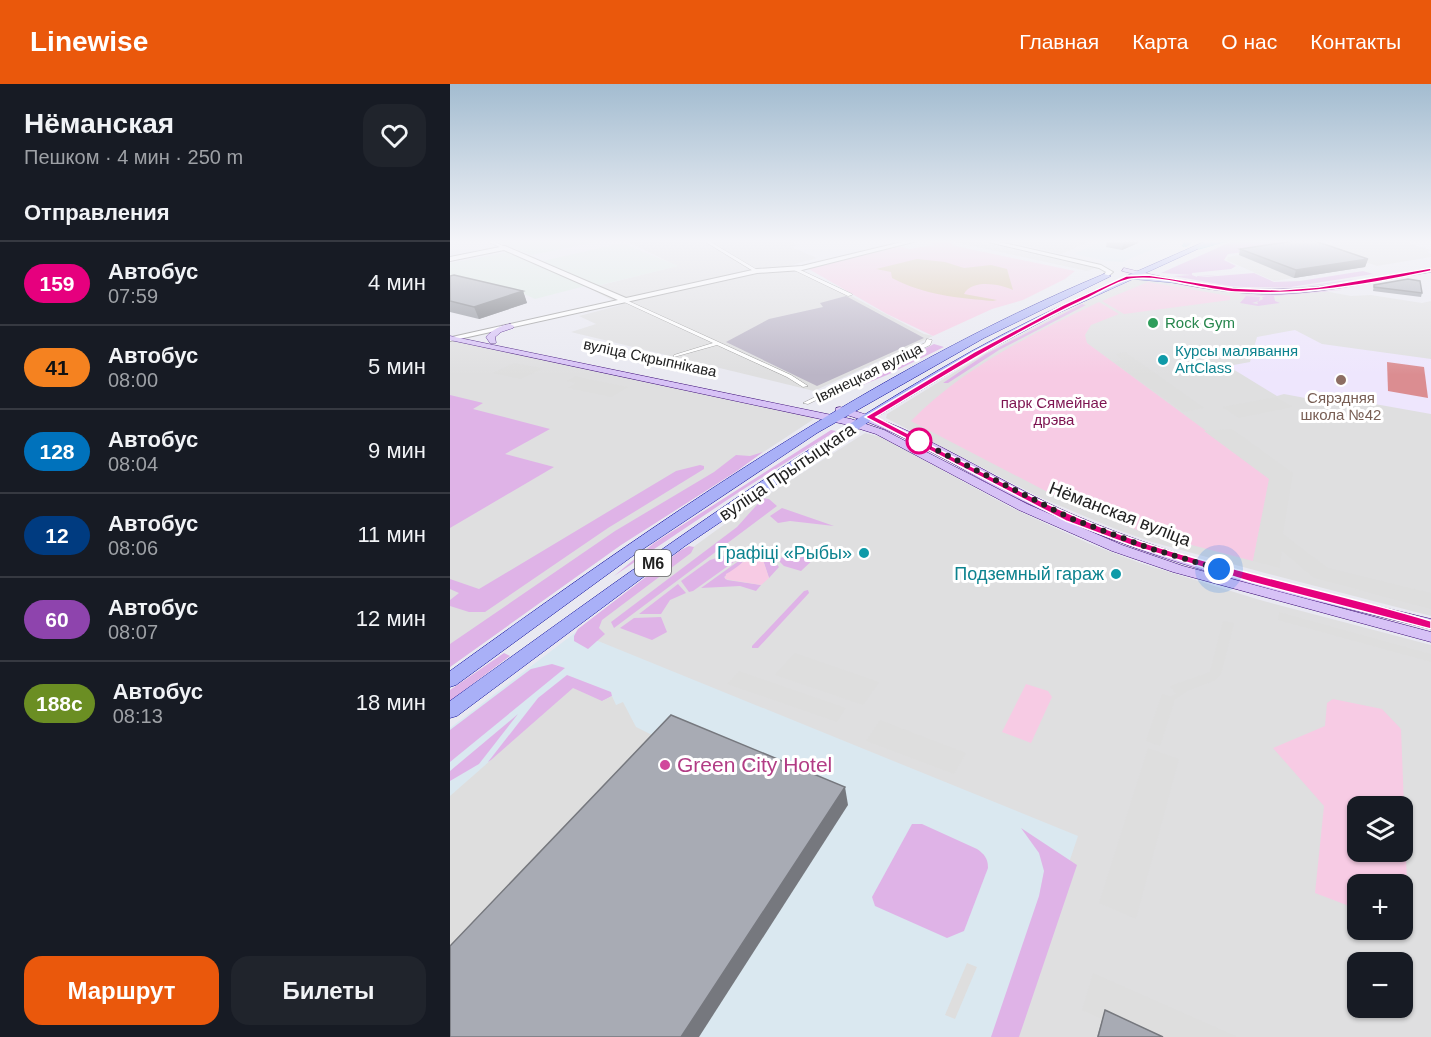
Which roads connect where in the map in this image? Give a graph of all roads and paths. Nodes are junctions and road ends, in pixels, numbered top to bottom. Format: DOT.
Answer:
graph roads {
  1 [pos="591,285"];
  2 [pos="691,285"];
  3 [pos="830,285"];
  4 [pos="1086,285"];
  5 [pos="1104,285"];
  6 [pos="1203,285"];
  7 [pos="1327,285"];
  8 [pos="850,295"];
  9 [pos="624,300"];
  10 [pos="510,326"];
  11 [pos="467,335"];
  12 [pos="450,337"];
  13 [pos="929,340"];
  14 [pos="493,341"];
  15 [pos="718,343"];
  16 [pos="676,356"];
  17 [pos="805,386"];
  18 [pos="806,403"];
  19 [pos="840,414"];
  20 [pos="864,421"];
  21 [pos="1431,624"];
  22 [pos="1431,637"];
  23 [pos="450,680"];
  24 [pos="450,711"];
  1 -- 9 [label="street"];
  2 -- 9 [label="street"];
  3 -- 8 [label="street"];
  4 -- 19 [label="main road, вуліца Прытыцкага / М6"];
  5 -- 20 [label="main road, вуліца Прытыцкага / М6"];
  6 -- 7 [label="main road"];
  9 -- 10 [label="street"];
  9 -- 15 [label="street"];
  10 -- 11 [label="street"];
  10 -- 14 [label="main road"];
  11 -- 12 [label="main road, вуліца Скрыпнікава"];
  11 -- 14 [label="main road, вуліца Скрыпнікава"];
  12 -- 19 [label="main road, вуліца Скрыпнікава"];
  13 -- 18 [label="street, Івянецкая вуліца"];
  14 -- 18 [label="main road, вуліца Скрыпнікава"];
  15 -- 16 [label="street"];
  15 -- 17 [label="street"];
  18 -- 19 [label="main road, вуліца Скрыпнікава"];
  19 -- 20 [label="main road, Нёманская вуліца"];
  19 -- 23 [label="main road, вуліца Прытыцкага / М6"];
  20 -- 21 [label="main road, Нёманская вуліца"];
  20 -- 22 [label="main road, Нёманская вуліца"];
  20 -- 24 [label="main road, вуліца Прытыцкага / М6"];
}
